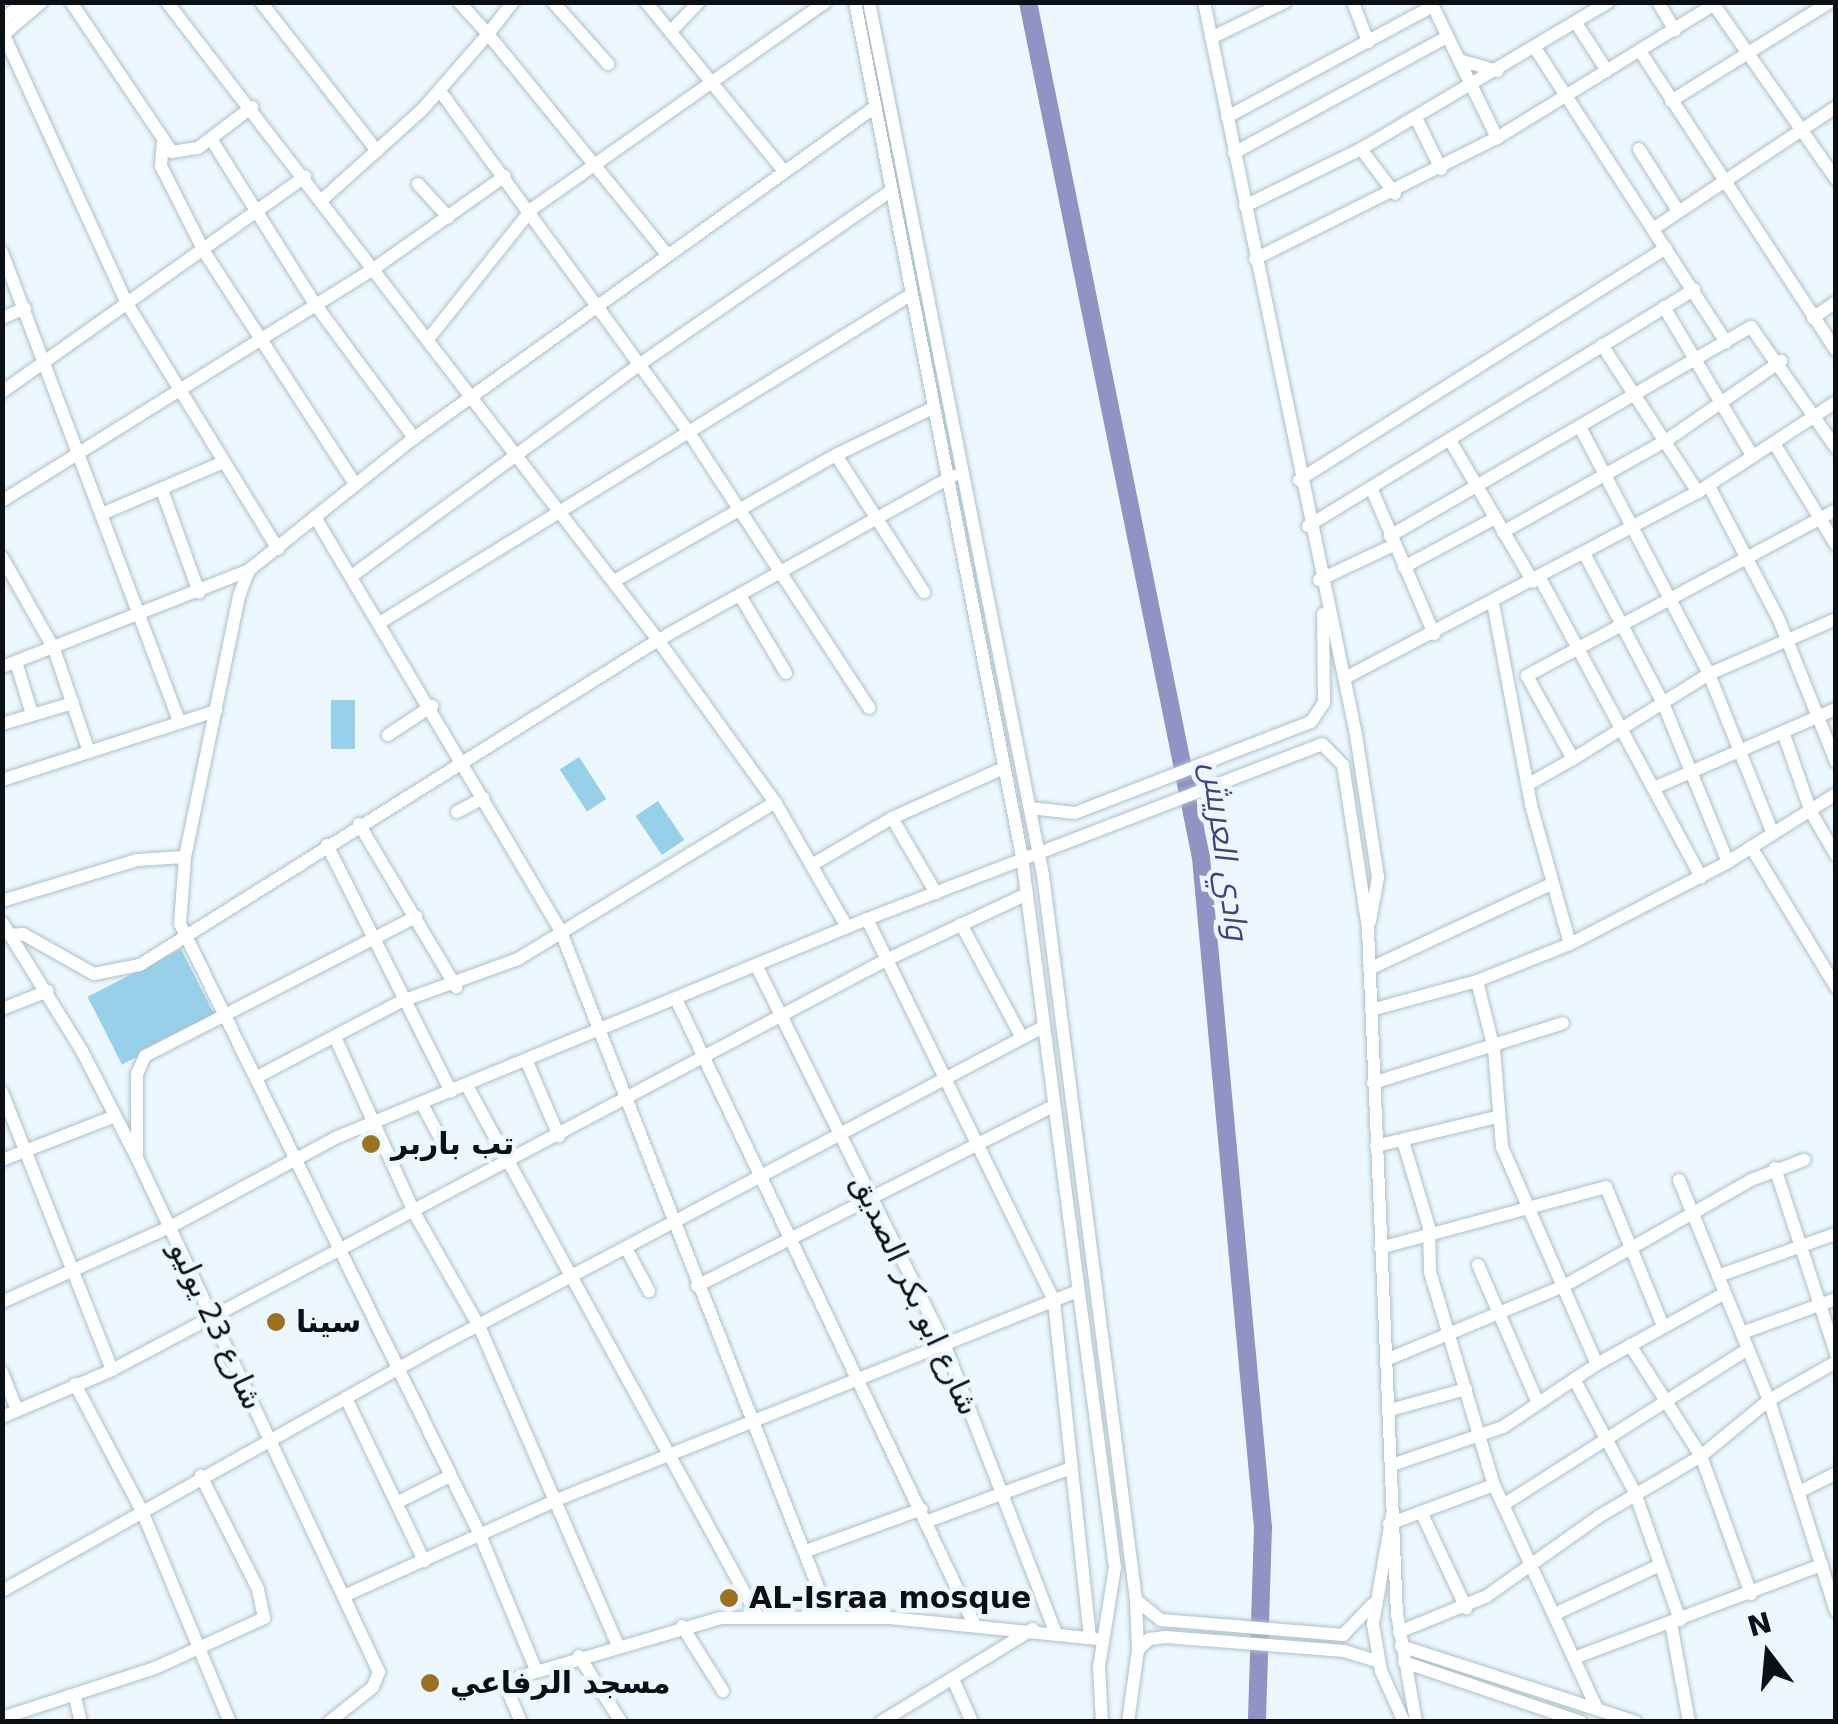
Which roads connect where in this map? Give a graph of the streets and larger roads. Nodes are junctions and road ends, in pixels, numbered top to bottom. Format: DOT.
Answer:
graph roads {
  1 [pos="24,2"];
  2 [pos="42,2"];
  3 [pos="71,2"];
  4 [pos="167,2"];
  5 [pos="261,2"];
  6 [pos="459,2"];
  7 [pos="513,2"];
  8 [pos="553,2"];
  9 [pos="646,2"];
  10 [pos="700,2"];
  11 [pos="825,2"];
  12 [pos="855,2"];
  13 [pos="869,2"];
  14 [pos="1204,2"];
  15 [pos="1286,2"];
  16 [pos="1353,2"];
  17 [pos="1609,2"];
  18 [pos="1658,2"];
  19 [pos="1831,2"];
  20 [pos="1432,4"];
  21 [pos="1712,4"];
  22 [pos="806,7"];
  23 [pos="1836,9"];
  24 [pos="2,20"];
  25 [pos="1576,23"];
  26 [pos="672,30"];
  27 [pos="1676,30"];
  28 [pos="488,34"];
  29 [pos="3,36"];
  30 [pos="1447,37"];
  31 [pos="1211,38"];
  32 [pos="1368,42"];
  33 [pos="1535,48"];
  34 [pos="1640,51"];
  35 [pos="1747,51"];
  36 [pos="1459,60"];
  37 [pos="608,64"];
  38 [pos="1497,71"];
  39 [pos="1606,71"];
  40 [pos="713,81"];
  41 [pos="1470,88"];
  42 [pos="440,91"];
  43 [pos="1565,96"];
  44 [pos="1672,100"];
  45 [pos="252,107"];
  46 [pos="1836,107"];
  47 [pos="875,108"];
  48 [pos="1226,116"];
  49 [pos="1416,118"];
  50 [pos="1803,129"];
  51 [pos="1497,138"];
  52 [pos="211,139"];
  53 [pos="163,142"];
  54 [pos="1361,149"];
  55 [pos="1639,149"];
  56 [pos="377,151"];
  57 [pos="1234,152"];
  58 [pos="592,165"];
  59 [pos="1441,168"];
  60 [pos="784,170"];
  61 [pos="306,176"];
  62 [pos="505,176"];
  63 [pos="1836,179"];
  64 [pos="1723,181"];
  65 [pos="418,184"];
  66 [pos="891,191"];
  67 [pos="1395,194"];
  68 [pos="323,198"];
  69 [pos="1245,206"];
  70 [pos="532,209"];
  71 [pos="1678,211"];
  72 [pos="258,214"];
  73 [pos="448,217"];
  74 [pos="1653,229"];
  75 [pos="1666,248"];
  76 [pos="2,252"];
  77 [pos="666,252"];
  78 [pos="204,253"];
  79 [pos="1255,259"];
  80 [pos="375,268"];
  81 [pos="1694,289"];
  82 [pos="912,294"];
  83 [pos="126,302"];
  84 [pos="1836,302"];
  85 [pos="315,304"];
  86 [pos="598,304"];
  87 [pos="24,308"];
  88 [pos="1664,308"];
  89 [pos="2,318"];
  90 [pos="1813,318"];
  91 [pos="258,338"];
  92 [pos="429,338"];
  93 [pos="1726,342"];
  94 [pos="1602,345"];
  95 [pos="1836,350"];
  96 [pos="44,358"];
  97 [pos="1699,360"];
  98 [pos="1781,362"];
  99 [pos="640,364"];
  100 [pos="177,387"];
  101 [pos="2,392"];
  102 [pos="473,394"];
  103 [pos="1636,396"];
  104 [pos="1836,402"];
  105 [pos="1723,403"];
  106 [pos="934,408"];
  107 [pos="1816,414"];
  108 [pos="1582,429"];
  109 [pos="688,431"];
  110 [pos="414,438"];
  111 [pos="1667,440"];
  112 [pos="1451,442"];
  113 [pos="1774,443"];
  114 [pos="1836,448"];
  115 [pos="82,452"];
  116 [pos="519,455"];
  117 [pos="836,455"];
  118 [pos="1753,457"];
  119 [pos="221,463"];
  120 [pos="963,472"];
  121 [pos="1608,472"];
  122 [pos="947,478"];
  123 [pos="1299,480"];
  124 [pos="356,484"];
  125 [pos="1478,488"];
  126 [pos="1704,489"];
  127 [pos="162,490"];
  128 [pos="1372,490"];
  129 [pos="2,501"];
  130 [pos="558,508"];
  131 [pos="741,508"];
  132 [pos="1836,510"];
  133 [pos="104,513"];
  134 [pos="316,517"];
  135 [pos="1496,518"];
  136 [pos="874,519"];
  137 [pos="1820,520"];
  138 [pos="1308,526"];
  139 [pos="1636,526"];
  140 [pos="1504,532"];
  141 [pos="1392,540"];
  142 [pos="1836,545"];
  143 [pos="278,549"];
  144 [pos="1584,554"];
  145 [pos="2,557"];
  146 [pos="1748,562"];
  147 [pos="1404,567"];
  148 [pos="249,570"];
  149 [pos="353,574"];
  150 [pos="786,574"];
  151 [pos="1319,580"];
  152 [pos="1536,580"];
  153 [pos="614,581"];
  154 [pos="199,592"];
  155 [pos="924,592"];
  156 [pos="742,598"];
  157 [pos="1672,600"];
  158 [pos="1323,602"];
  159 [pos="1492,603"];
  160 [pos="142,615"];
  161 [pos="1836,619"];
  162 [pos="380,622"];
  163 [pos="1623,626"];
  164 [pos="1434,634"];
  165 [pos="1788,639"];
  166 [pos="658,640"];
  167 [pos="54,649"];
  168 [pos="1574,652"];
  169 [pos="9,665"];
  170 [pos="786,673"];
  171 [pos="1708,674"];
  172 [pos="1527,676"];
  173 [pos="1345,678"];
  174 [pos="1508,686"];
  175 [pos="73,703"];
  176 [pos="1662,703"];
  177 [pos="432,706"];
  178 [pos="868,708"];
  179 [pos="1836,709"];
  180 [pos="216,711"];
  181 [pos="32,714"];
  182 [pos="1819,716"];
  183 [pos="179,721"];
  184 [pos="2,724"];
  185 [pos="1620,731"];
  186 [pos="1783,732"];
  187 [pos="388,734"];
  188 [pos="1736,750"];
  189 [pos="89,752"];
  190 [pos="461,759"];
  191 [pos="1573,759"];
  192 [pos="1836,762"];
  193 [pos="1004,768"];
  194 [pos="1691,770"];
  195 [pos="2,780"];
  196 [pos="1527,785"];
  197 [pos="1654,788"];
  198 [pos="1836,794"];
  199 [pos="483,798"];
  200 [pos="775,802"];
  201 [pos="1030,808"];
  202 [pos="457,812"];
  203 [pos="1811,812"];
  204 [pos="892,818"];
  205 [pos="359,824"];
  206 [pos="1773,834"];
  207 [pos="328,845"];
  208 [pos="1751,848"];
  209 [pos="1038,854"];
  210 [pos="1836,855"];
  211 [pos="185,857"];
  212 [pos="1022,857"];
  213 [pos="1728,862"];
  214 [pos="815,863"];
  215 [pos="1701,877"];
  216 [pos="1550,884"];
  217 [pos="936,893"];
  218 [pos="1027,894"];
  219 [pos="2,902"];
  220 [pos="416,917"];
  221 [pos="867,918"];
  222 [pos="2,922"];
  223 [pos="962,924"];
  224 [pos="848,927"];
  225 [pos="1368,928"];
  226 [pos="561,932"];
  227 [pos="10,935"];
  228 [pos="185,938"];
  229 [pos="373,939"];
  230 [pos="1570,944"];
  231 [pos="884,961"];
  232 [pos="757,966"];
  233 [pos="1369,970"];
  234 [pos="1477,981"];
  235 [pos="456,986"];
  236 [pos="1836,987"];
  237 [pos="48,991"];
  238 [pos="402,1001"];
  239 [pos="676,1002"];
  240 [pos="2,1009"];
  241 [pos="1370,1010"];
  242 [pos="225,1014"];
  243 [pos="780,1016"];
  244 [pos="1562,1024"];
  245 [pos="1043,1028"];
  246 [pos="598,1034"];
  247 [pos="334,1037"];
  248 [pos="1022,1038"];
  249 [pos="1494,1049"];
  250 [pos="700,1059"];
  251 [pos="526,1062"];
  252 [pos="942,1077"];
  253 [pos="257,1078"];
  254 [pos="1373,1084"];
  255 [pos="467,1086"];
  256 [pos="2,1092"];
  257 [pos="452,1092"];
  258 [pos="624,1102"];
  259 [pos="422,1104"];
  260 [pos="1053,1106"];
  261 [pos="115,1116"];
  262 [pos="1497,1117"];
  263 [pos="374,1122"];
  264 [pos="840,1134"];
  265 [pos="559,1136"];
  266 [pos="440,1138"];
  267 [pos="1403,1141"];
  268 [pos="1376,1146"];
  269 [pos="976,1148"];
  270 [pos="22,1153"];
  271 [pos="296,1154"];
  272 [pos="137,1158"];
  273 [pos="2,1160"];
  274 [pos="1804,1160"];
  275 [pos="508,1163"];
  276 [pos="1775,1168"];
  277 [pos="761,1176"];
  278 [pos="1679,1180"];
  279 [pos="872,1202"];
  280 [pos="1529,1210"];
  281 [pos="415,1214"];
  282 [pos="1693,1216"];
  283 [pos="673,1223"];
  284 [pos="170,1228"];
  285 [pos="1835,1234"];
  286 [pos="1430,1237"];
  287 [pos="796,1242"];
  288 [pos="1800,1247"];
  289 [pos="626,1248"];
  290 [pos="1380,1248"];
  291 [pos="339,1249"];
  292 [pos="1632,1249"];
  293 [pos="1478,1265"];
  294 [pos="73,1270"];
  295 [pos="1718,1276"];
  296 [pos="570,1277"];
  297 [pos="697,1286"];
  298 [pos="1564,1286"];
  299 [pos="649,1291"];
  300 [pos="1078,1291"];
  301 [pos="1725,1292"];
  302 [pos="1836,1299"];
  303 [pos="1054,1301"];
  304 [pos="2,1302"];
  305 [pos="1820,1305"];
  306 [pos="211,1315"];
  307 [pos="1498,1318"];
  308 [pos="479,1326"];
  309 [pos="1662,1326"];
  310 [pos="1742,1333"];
  311 [pos="1448,1336"];
  312 [pos="1630,1345"];
  313 [pos="945,1346"];
  314 [pos="1748,1348"];
  315 [pos="1836,1354"];
  316 [pos="1386,1360"];
  317 [pos="1836,1362"];
  318 [pos="1597,1364"];
  319 [pos="396,1369"];
  320 [pos="112,1370"];
  321 [pos="2,1372"];
  322 [pos="1574,1379"];
  323 [pos="861,1381"];
  324 [pos="76,1384"];
  325 [pos="1466,1389"];
  326 [pos="346,1398"];
  327 [pos="1666,1398"];
  328 [pos="1769,1400"];
  329 [pos="1538,1403"];
  330 [pos="17,1410"];
  331 [pos="1390,1410"];
  332 [pos="2,1418"];
  333 [pos="753,1422"];
  334 [pos="1479,1438"];
  335 [pos="1606,1440"];
  336 [pos="270,1441"];
  337 [pos="671,1454"];
  338 [pos="1701,1456"];
  339 [pos="1392,1465"];
  340 [pos="1071,1468"];
  341 [pos="1836,1473"];
  342 [pos="201,1476"];
  343 [pos="450,1476"];
  344 [pos="1494,1485"];
  345 [pos="1800,1491"];
  346 [pos="1002,1493"];
  347 [pos="1636,1494"];
  348 [pos="559,1499"];
  349 [pos="398,1502"];
  350 [pos="1504,1505"];
  351 [pos="142,1510"];
  352 [pos="925,1515"];
  353 [pos="1424,1516"];
  354 [pos="1393,1520"];
  355 [pos="481,1536"];
  356 [pos="806,1551"];
  357 [pos="424,1560"];
  358 [pos="1533,1564"];
  359 [pos="1660,1565"];
  360 [pos="1822,1565"];
  361 [pos="4,1585"];
  362 [pos="1751,1594"];
  363 [pos="344,1596"];
  364 [pos="1136,1600"];
  365 [pos="1373,1604"];
  366 [pos="1466,1608"];
  367 [pos="1836,1611"];
  368 [pos="1555,1614"];
  369 [pos="757,1615"];
  370 [pos="829,1615"];
  371 [pos="1676,1622"];
  372 [pos="974,1624"];
  373 [pos="682,1626"];
  374 [pos="1034,1628"];
  375 [pos="1055,1631"];
  376 [pos="1400,1639"];
  377 [pos="1096,1640"];
  378 [pos="617,1644"];
  379 [pos="200,1648"];
  380 [pos="1138,1650"];
  381 [pos="580,1656"];
  382 [pos="1574,1658"];
  383 [pos="1379,1662"];
  384 [pos="1404,1662"];
  385 [pos="536,1670"];
  386 [pos="953,1678"];
  387 [pos="723,1692"];
  388 [pos="74,1697"];
  389 [pos="1597,1709"];
  390 [pos="2,1718"];
  391 [pos="1616,1719"];
  392 [pos="81,1722"];
  393 [pos="230,1722"];
  394 [pos="329,1722"];
  395 [pos="521,1722"];
  396 [pos="621,1722"];
  397 [pos="881,1722"];
  398 [pos="972,1722"];
  399 [pos="1102,1722"];
  400 [pos="1128,1722"];
  401 [pos="1404,1722"];
  402 [pos="1416,1722"];
  403 [pos="1582,1722"];
  404 [pos="1636,1722"];
  405 [pos="1688,1722"];
  1 -- 24 [label="street"];
  2 -- 29 [label="street"];
  3 -- 53 [label="street"];
  4 -- 45 [label="street"];
  5 -- 56 [label="street"];
  6 -- 28 [label="street"];
  7 -- 28 [label="street"];
  8 -- 37 [label="street"];
  9 -- 26 [label="street"];
  10 -- 26 [label="street"];
  11 -- 22 [label="street"];
  12 -- 47 [label="street"];
  13 -- 120 [label="street"];
  14 -- 31 [label="street"];
  15 -- 31 [label="street"];
  16 -- 32 [label="street"];
  17 -- 25 [label="street"];
  18 -- 27 [label="street"];
  19 -- 23 [label="street"];
  19 -- 35 [label="street"];
  20 -- 30 [label="street"];
  20 -- 32 [label="street"];
  21 -- 27 [label="street"];
  21 -- 35 [label="street"];
  22 -- 40 [label="street"];
  25 -- 33 [label="street"];
  25 -- 39 [label="street"];
  26 -- 40 [label="street"];
  27 -- 34 [label="street"];
  28 -- 42 [label="street"];
  28 -- 58 [label="street"];
  29 -- 83 [label="street"];
  30 -- 36 [label="street"];
  30 -- 57 [label="street"];
  31 -- 48 [label="street"];
  32 -- 48 [label="street"];
  33 -- 38 [label="street"];
  33 -- 43 [label="street"];
  34 -- 39 [label="street"];
  34 -- 44 [label="street"];
  35 -- 44 [label="street"];
  35 -- 50 [label="street"];
  36 -- 38 [label="street"];
  36 -- 41 [label="street"];
  38 -- 41 [label="street"];
  39 -- 43 [label="street"];
  40 -- 58 [label="street"];
  40 -- 60 [label="street"];
  41 -- 49 [label="street"];
  41 -- 51 [label="street"];
  42 -- 56 [label="street"];
  42 -- 62 [label="street"];
  43 -- 51 [label="street"];
  43 -- 74 [label="street"];
  44 -- 64 [label="street"];
  45 -- 52 [label="street"];
  45 -- 61 [label="street"];
  46 -- 50 [label="street"];
  47 -- 60 [label="street"];
  47 -- 66 [label="street"];
  48 -- 57 [label="street"];
  49 -- 54 [label="street"];
  49 -- 59 [label="street"];
  50 -- 63 [label="street"];
  50 -- 64 [label="street"];
  51 -- 59 [label="street"];
  52 -- 53 [label="street"];
  52 -- 72 [label="street"];
  53 -- 78 [label="street"];
  54 -- 67 [label="street"];
  54 -- 69 [label="street"];
  55 -- 71 [label="street"];
  56 -- 68 [label="street"];
  57 -- 69 [label="street"];
  58 -- 70 [label="street"];
  58 -- 77 [label="street"];
  59 -- 67 [label="street"];
  60 -- 77 [label="street"];
  61 -- 68 [label="street"];
  61 -- 72 [label="street"];
  62 -- 70 [label="street"];
  62 -- 73 [label="street"];
  64 -- 71 [label="street"];
  64 -- 90 [label="street"];
  65 -- 73 [label="street"];
  66 -- 82 [label="street"];
  66 -- 99 [label="street"];
  67 -- 79 [label="street"];
  68 -- 80 [label="street"];
  69 -- 79 [label="street"];
  70 -- 86 [label="street"];
  70 -- 92 [label="street"];
  71 -- 74 [label="street"];
  72 -- 78 [label="street"];
  72 -- 85 [label="street"];
  73 -- 80 [label="street"];
  74 -- 75 [label="street"];
  75 -- 81 [label="street"];
  75 -- 123 [label="street"];
  76 -- 87 [label="street"];
  77 -- 86 [label="street"];
  78 -- 83 [label="street"];
  78 -- 91 [label="street"];
  79 -- 123 [label="street"];
  80 -- 85 [label="street"];
  80 -- 92 [label="street"];
  81 -- 88 [label="street"];
  81 -- 93 [label="street"];
  82 -- 106 [label="street"];
  82 -- 109 [label="street"];
  83 -- 96 [label="street"];
  83 -- 100 [label="street"];
  84 -- 90 [label="street"];
  85 -- 91 [label="street"];
  85 -- 110 [label="street"];
  86 -- 99 [label="street"];
  86 -- 102 [label="street"];
  87 -- 89 [label="street"];
  87 -- 96 [label="street"];
  88 -- 94 [label="street"];
  88 -- 97 [label="street"];
  90 -- 95 [label="street"];
  91 -- 100 [label="street"];
  91 -- 124 [label="street"];
  92 -- 102 [label="street"];
  93 -- 97 [label="street"];
  93 -- 98 [label="street"];
  94 -- 103 [label="street"];
  94 -- 112 [label="street"];
  96 -- 101 [label="street"];
  96 -- 115 [label="street"];
  97 -- 103 [label="street"];
  97 -- 105 [label="street"];
  98 -- 105 [label="street"];
  98 -- 107 [label="street"];
  99 -- 109 [label="street"];
  99 -- 116 [label="street"];
  100 -- 115 [label="street"];
  100 -- 119 [label="street"];
  102 -- 110 [label="street"];
  102 -- 116 [label="street"];
  103 -- 108 [label="street"];
  103 -- 111 [label="street"];
  104 -- 107 [label="street"];
  105 -- 111 [label="street"];
  105 -- 118 [label="street"];
  106 -- 117 [label="street"];
  106 -- 122 [label="street"];
  107 -- 113 [label="street"];
  107 -- 114 [label="street"];
  108 -- 121 [label="street"];
  108 -- 125 [label="street"];
  109 -- 130 [label="street"];
  109 -- 131 [label="street"];
  110 -- 124 [label="street"];
  111 -- 121 [label="street"];
  111 -- 126 [label="street"];
  112 -- 125 [label="street"];
  112 -- 128 [label="street"];
  113 -- 118 [label="street"];
  113 -- 137 [label="street"];
  115 -- 129 [label="street"];
  115 -- 133 [label="street"];
  116 -- 130 [label="street"];
  116 -- 149 [label="street"];
  117 -- 131 [label="street"];
  117 -- 136 [label="street"];
  118 -- 126 [label="street"];
  119 -- 127 [label="street"];
  119 -- 143 [label="street"];
  120 -- 122 [label="street"];
  120 -- 201 [label="street"];
  121 -- 139 [label="street"];
  121 -- 140 [label="street"];
  122 -- 136 [label="street"];
  122 -- 193 [label="street"];
  123 -- 138 [label="street"];
  124 -- 134 [label="street"];
  125 -- 135 [label="street"];
  125 -- 141 [label="street"];
  126 -- 139 [label="street"];
  126 -- 146 [label="street"];
  127 -- 133 [label="street"];
  127 -- 154 [label="street"];
  128 -- 138 [label="street"];
  128 -- 141 [label="street"];
  130 -- 153 [label="street"];
  130 -- 162 [label="street"];
  131 -- 150 [label="street"];
  131 -- 153 [label="street"];
  132 -- 137 [label="street"];
  133 -- 160 [label="street"];
  134 -- 143 [label="street"];
  134 -- 149 [label="street"];
  135 -- 140 [label="street"];
  135 -- 147 [label="street"];
  136 -- 150 [label="street"];
  136 -- 155 [label="street"];
  137 -- 142 [label="street"];
  137 -- 146 [label="street"];
  138 -- 151 [label="street"];
  139 -- 144 [label="street"];
  139 -- 157 [label="street"];
  140 -- 152 [label="street"];
  141 -- 147 [label="street"];
  141 -- 151 [label="street"];
  143 -- 148 [label="street"];
  144 -- 152 [label="street"];
  144 -- 163 [label="street"];
  145 -- 167 [label="street"];
  146 -- 157 [label="street"];
  146 -- 165 [label="street"];
  147 -- 164 [label="street"];
  148 -- 154 [label="street"];
  148 -- 180 [label="street"];
  149 -- 162 [label="street"];
  150 -- 156 [label="street"];
  150 -- 178 [label="street"];
  151 -- 158 [label="street"];
  152 -- 159 [label="street"];
  152 -- 168 [label="street"];
  153 -- 166 [label="street"];
  154 -- 160 [label="street"];
  156 -- 166 [label="street"];
  156 -- 170 [label="street"];
  157 -- 163 [label="street"];
  157 -- 171 [label="street"];
  158 -- 173 [label="street"];
  158 -- 201 [label="street"];
  159 -- 164 [label="street"];
  159 -- 174 [label="street"];
  160 -- 167 [label="street"];
  160 -- 183 [label="street"];
  161 -- 165 [label="street"];
  162 -- 177 [label="street"];
  163 -- 168 [label="street"];
  163 -- 176 [label="street"];
  164 -- 173 [label="street"];
  165 -- 171 [label="street"];
  165 -- 182 [label="street"];
  166 -- 190 [label="street"];
  166 -- 200 [label="street"];
  167 -- 169 [label="street"];
  167 -- 175 [label="street"];
  168 -- 172 [label="street"];
  168 -- 185 [label="street"];
  169 -- 181 [label="street"];
  171 -- 176 [label="street"];
  171 -- 188 [label="street"];
  172 -- 174 [label="street"];
  172 -- 191 [label="street"];
  173 -- 225 [label="street"];
  174 -- 196 [label="street"];
  175 -- 181 [label="street"];
  175 -- 189 [label="street"];
  176 -- 185 [label="street"];
  176 -- 194 [label="street"];
  177 -- 187 [label="street"];
  177 -- 190 [label="street"];
  179 -- 182 [label="street"];
  180 -- 183 [label="street"];
  180 -- 211 [label="street"];
  181 -- 184 [label="street"];
  182 -- 186 [label="street"];
  182 -- 192 [label="street"];
  183 -- 189 [label="street"];
  185 -- 191 [label="street"];
  185 -- 197 [label="street"];
  186 -- 188 [label="street"];
  186 -- 203 [label="street"];
  188 -- 194 [label="street"];
  188 -- 206 [label="street"];
  189 -- 195 [label="street"];
  190 -- 199 [label="street"];
  190 -- 205 [label="street"];
  191 -- 196 [label="street"];
  193 -- 204 [label="street"];
  193 -- 212 [label="street"];
  194 -- 197 [label="street"];
  194 -- 213 [label="street"];
  196 -- 216 [label="street"];
  197 -- 215 [label="street"];
  198 -- 203 [label="street"];
  199 -- 202 [label="street"];
  199 -- 226 [label="street"];
  200 -- 214 [label="street"];
  200 -- 226 [label="street"];
  201 -- 209 [label="street"];
  203 -- 206 [label="street"];
  203 -- 210 [label="street"];
  204 -- 214 [label="street"];
  204 -- 217 [label="street"];
  205 -- 207 [label="street"];
  205 -- 220 [label="street"];
  206 -- 208 [label="street"];
  207 -- 228 [label="street"];
  207 -- 229 [label="street"];
  208 -- 213 [label="street"];
  208 -- 236 [label="street"];
  209 -- 212 [label="street"];
  209 -- 225 [label="street"];
  209 -- 364 [label="street"];
  211 -- 219 [label="street"];
  211 -- 228 [label="street"];
  212 -- 217 [label="street"];
  212 -- 218 [label="street"];
  213 -- 215 [label="street"];
  214 -- 224 [label="street"];
  215 -- 230 [label="street"];
  216 -- 230 [label="street"];
  216 -- 233 [label="street"];
  217 -- 221 [label="street"];
  218 -- 223 [label="street"];
  218 -- 245 [label="street"];
  220 -- 229 [label="street"];
  220 -- 235 [label="street"];
  221 -- 224 [label="street"];
  221 -- 231 [label="street"];
  222 -- 227 [label="street, شارع 23 يوليو"];
  223 -- 231 [label="street"];
  223 -- 248 [label="street"];
  224 -- 232 [label="street"];
  225 -- 233 [label="street"];
  226 -- 235 [label="street"];
  226 -- 246 [label="street"];
  227 -- 228 [label="street"];
  227 -- 237 [label="street, شارع 23 يوليو"];
  228 -- 242 [label="street"];
  229 -- 238 [label="street"];
  229 -- 242 [label="street"];
  230 -- 234 [label="street"];
  231 -- 243 [label="street"];
  231 -- 252 [label="street"];
  232 -- 239 [label="street"];
  232 -- 243 [label="street, شارع ابو بكر الصديق"];
  233 -- 241 [label="street"];
  234 -- 241 [label="street"];
  234 -- 249 [label="street"];
  235 -- 238 [label="street"];
  237 -- 240 [label="street"];
  237 -- 261 [label="street, شارع 23 يوليو"];
  238 -- 247 [label="street"];
  238 -- 257 [label="street"];
  239 -- 246 [label="street"];
  239 -- 250 [label="street"];
  241 -- 254 [label="street"];
  242 -- 253 [label="street"];
  242 -- 272 [label="street"];
  243 -- 250 [label="street"];
  243 -- 264 [label="street, شارع ابو بكر الصديق"];
  244 -- 249 [label="street"];
  245 -- 248 [label="street"];
  245 -- 260 [label="street"];
  246 -- 251 [label="street"];
  246 -- 258 [label="street"];
  247 -- 253 [label="street"];
  247 -- 263 [label="street"];
  248 -- 252 [label="street"];
  249 -- 254 [label="street"];
  249 -- 262 [label="street"];
  250 -- 258 [label="street"];
  250 -- 277 [label="street"];
  251 -- 255 [label="street"];
  251 -- 265 [label="street"];
  252 -- 264 [label="street"];
  252 -- 269 [label="street"];
  253 -- 271 [label="street"];
  254 -- 268 [label="street"];
  255 -- 257 [label="street"];
  255 -- 275 [label="street"];
  256 -- 270 [label="street"];
  257 -- 259 [label="street"];
  258 -- 265 [label="street"];
  258 -- 283 [label="street"];
  259 -- 263 [label="street"];
  259 -- 266 [label="street"];
  260 -- 269 [label="street"];
  260 -- 300 [label="street"];
  261 -- 270 [label="street"];
  261 -- 272 [label="street, شارع 23 يوليو"];
  262 -- 267 [label="street"];
  262 -- 280 [label="street"];
  263 -- 271 [label="street"];
  263 -- 281 [label="street"];
  264 -- 277 [label="street"];
  264 -- 279 [label="street, شارع ابو بكر الصديق"];
  265 -- 275 [label="street"];
  267 -- 268 [label="street"];
  267 -- 286 [label="street"];
  268 -- 290 [label="street"];
  269 -- 279 [label="street"];
  269 -- 303 [label="street"];
  270 -- 273 [label="street"];
  270 -- 294 [label="street"];
  271 -- 284 [label="street"];
  271 -- 291 [label="street"];
  272 -- 284 [label="street, شارع 23 يوليو"];
  274 -- 276 [label="street"];
  275 -- 281 [label="street"];
  275 -- 296 [label="street"];
  276 -- 282 [label="street"];
  276 -- 288 [label="street"];
  277 -- 283 [label="street"];
  277 -- 287 [label="street"];
  278 -- 282 [label="street"];
  279 -- 287 [label="street"];
  279 -- 313 [label="street, شارع ابو بكر الصديق"];
  280 -- 286 [label="street"];
  280 -- 292 [label="street"];
  280 -- 298 [label="street"];
  281 -- 291 [label="street"];
  281 -- 308 [label="street"];
  282 -- 292 [label="street"];
  282 -- 295 [label="street"];
  283 -- 289 [label="street"];
  283 -- 297 [label="street"];
  284 -- 294 [label="street"];
  284 -- 306 [label="street, شارع 23 يوليو"];
  285 -- 288 [label="street"];
  286 -- 290 [label="street"];
  286 -- 311 [label="street"];
  287 -- 297 [label="street"];
  287 -- 323 [label="street"];
  288 -- 295 [label="street"];
  288 -- 305 [label="street"];
  289 -- 296 [label="street"];
  289 -- 299 [label="street"];
  290 -- 316 [label="street"];
  291 -- 306 [label="street"];
  291 -- 319 [label="street"];
  292 -- 298 [label="street"];
  292 -- 309 [label="street"];
  293 -- 307 [label="street"];
  294 -- 304 [label="street"];
  294 -- 320 [label="street"];
  295 -- 301 [label="street"];
  296 -- 308 [label="street"];
  296 -- 337 [label="street"];
  297 -- 333 [label="street"];
  298 -- 307 [label="street"];
  298 -- 318 [label="street"];
  300 -- 303 [label="street"];
  300 -- 377 [label="street"];
  301 -- 309 [label="street"];
  301 -- 310 [label="street"];
  302 -- 305 [label="street"];
  303 -- 313 [label="street"];
  303 -- 340 [label="street"];
  305 -- 310 [label="street"];
  305 -- 315 [label="street"];
  306 -- 320 [label="street"];
  306 -- 336 [label="street, شارع 23 يوليو"];
  307 -- 311 [label="street"];
  307 -- 329 [label="street"];
  308 -- 319 [label="street"];
  308 -- 348 [label="street"];
  309 -- 312 [label="street"];
  310 -- 314 [label="street"];
  311 -- 316 [label="street"];
  311 -- 325 [label="street"];
  312 -- 318 [label="street"];
  312 -- 327 [label="street"];
  313 -- 323 [label="street"];
  313 -- 346 [label="street, شارع ابو بكر الصديق"];
  314 -- 327 [label="street"];
  314 -- 328 [label="street"];
  316 -- 331 [label="street"];
  317 -- 328 [label="street"];
  318 -- 322 [label="street"];
  319 -- 326 [label="street"];
  319 -- 343 [label="street"];
  320 -- 324 [label="street"];
  321 -- 330 [label="street"];
  322 -- 329 [label="street"];
  322 -- 335 [label="street"];
  323 -- 333 [label="street"];
  323 -- 352 [label="street"];
  324 -- 330 [label="street"];
  324 -- 351 [label="street"];
  325 -- 331 [label="street"];
  325 -- 334 [label="street"];
  326 -- 336 [label="street"];
  326 -- 349 [label="street"];
  327 -- 335 [label="street"];
  327 -- 338 [label="street"];
  328 -- 338 [label="street"];
  328 -- 345 [label="street"];
  329 -- 334 [label="street"];
  330 -- 332 [label="street"];
  331 -- 339 [label="street"];
  333 -- 337 [label="street"];
  333 -- 356 [label="street"];
  334 -- 339 [label="street"];
  334 -- 344 [label="street"];
  335 -- 347 [label="street"];
  335 -- 350 [label="street"];
  336 -- 342 [label="street"];
  336 -- 363 [label="street, شارع 23 يوليو"];
  337 -- 348 [label="street"];
  337 -- 369 [label="street"];
  338 -- 347 [label="street"];
  338 -- 362 [label="street"];
  339 -- 354 [label="street"];
  340 -- 346 [label="street"];
  340 -- 377 [label="street"];
  341 -- 345 [label="street"];
  342 -- 351 [label="street"];
  342 -- 379 [label="street"];
  343 -- 349 [label="street"];
  343 -- 355 [label="street"];
  344 -- 350 [label="street"];
  344 -- 353 [label="street"];
  345 -- 360 [label="street"];
  346 -- 352 [label="street"];
  346 -- 375 [label="street, شارع ابو بكر الصديق"];
  347 -- 358 [label="street"];
  347 -- 359 [label="street"];
  348 -- 355 [label="street"];
  348 -- 378 [label="street"];
  349 -- 357 [label="street"];
  350 -- 358 [label="street"];
  351 -- 361 [label="street"];
  351 -- 379 [label="street"];
  352 -- 356 [label="street"];
  352 -- 372 [label="street"];
  353 -- 354 [label="street"];
  353 -- 366 [label="street"];
  354 -- 365 [label="street"];
  354 -- 376 [label="street"];
  355 -- 357 [label="street"];
  355 -- 385 [label="street"];
  356 -- 370 [label="street"];
  357 -- 363 [label="street"];
  358 -- 366 [label="street"];
  358 -- 368 [label="street"];
  359 -- 368 [label="street"];
  359 -- 371 [label="street"];
  360 -- 362 [label="street"];
  360 -- 367 [label="street"];
  362 -- 371 [label="street"];
  363 -- 394 [label="street, شارع 23 يوليو"];
  364 -- 365 [label="street"];
  364 -- 380 [label="street"];
  365 -- 383 [label="street"];
  366 -- 376 [label="street"];
  368 -- 382 [label="street"];
  369 -- 370 [label="street"];
  369 -- 373 [label="street"];
  370 -- 372 [label="street"];
  371 -- 382 [label="street"];
  371 -- 405 [label="street"];
  372 -- 374 [label="street"];
  373 -- 378 [label="street"];
  373 -- 387 [label="street"];
  374 -- 375 [label="street"];
  374 -- 386 [label="street"];
  375 -- 377 [label="street"];
  376 -- 384 [label="street"];
  376 -- 389 [label="street"];
  377 -- 399 [label="street"];
  378 -- 381 [label="street"];
  379 -- 388 [label="street"];
  379 -- 393 [label="street"];
  380 -- 383 [label="street"];
  380 -- 400 [label="street"];
  381 -- 385 [label="street"];
  381 -- 396 [label="street"];
  382 -- 389 [label="street"];
  383 -- 401 [label="street"];
  384 -- 402 [label="street"];
  384 -- 403 [label="street"];
  385 -- 395 [label="street"];
  386 -- 397 [label="street"];
  386 -- 398 [label="street"];
  388 -- 390 [label="street"];
  388 -- 392 [label="street"];
  389 -- 391 [label="street"];
  391 -- 404 [label="street"];
}
